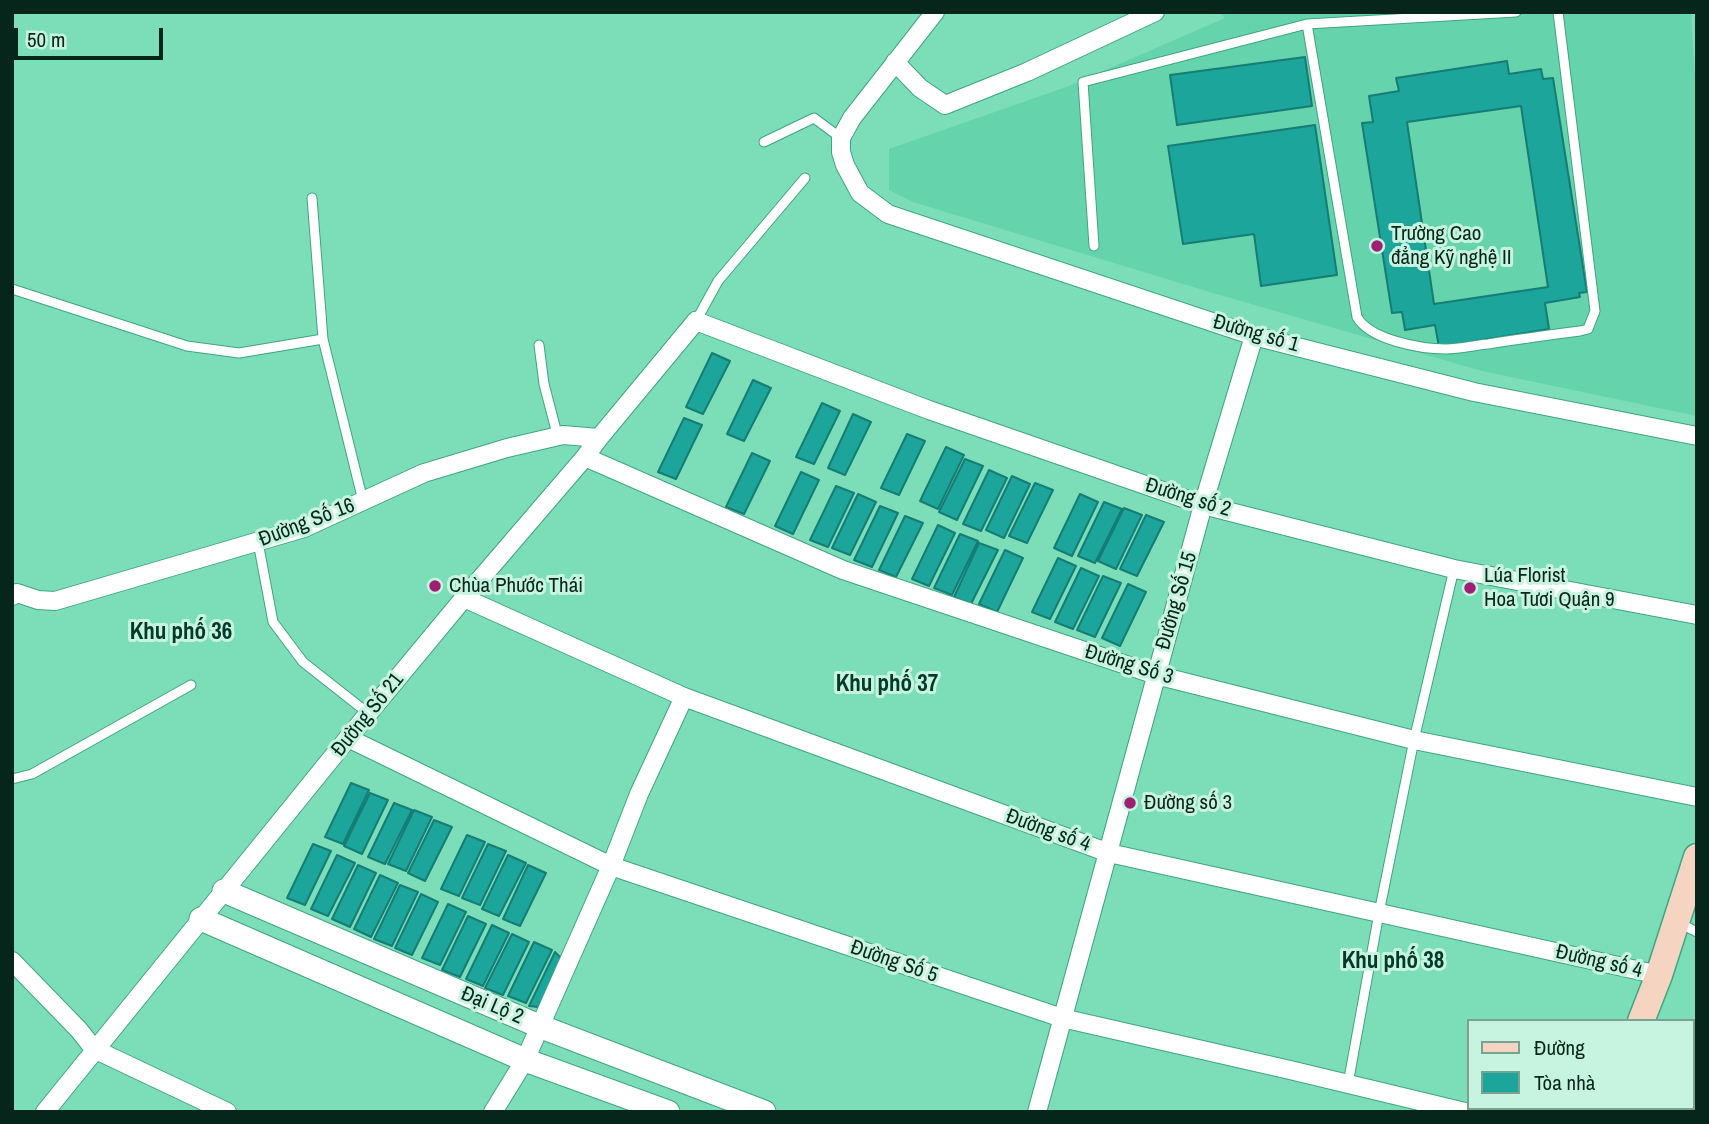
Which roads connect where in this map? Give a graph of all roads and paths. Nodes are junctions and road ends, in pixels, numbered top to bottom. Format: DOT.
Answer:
graph roads {
  1 [pos="935,12"];
  2 [pos="1155,12"];
  3 [pos="1516,12"];
  4 [pos="1558,12"];
  5 [pos="1307,24"];
  6 [pos="895,62"];
  7 [pos="841,138"];
  8 [pos="764,142"];
  9 [pos="805,178"];
  10 [pos="312,198"];
  11 [pos="1094,246"];
  12 [pos="12,289"];
  13 [pos="696,321"];
  14 [pos="1254,335"];
  15 [pos="323,339"];
  16 [pos="539,345"];
  17 [pos="563,435"];
  18 [pos="1697,436"];
  19 [pos="599,438"];
  20 [pos="586,457"];
  21 [pos="363,501"];
  22 [pos="1203,505"];
  23 [pos="258,542"];
  24 [pos="1454,569"];
  25 [pos="12,596"];
  26 [pos="464,598"];
  27 [pos="1697,615"];
  28 [pos="1156,675"];
  29 [pos="191,685"];
  30 [pos="684,697"];
  31 [pos="369,714"];
  32 [pos="348,738"];
  33 [pos="1414,740"];
  34 [pos="12,779"];
  35 [pos="1697,797"];
  36 [pos="1109,853"];
  37 [pos="1697,857"];
  38 [pos="611,866"];
  39 [pos="224,891"];
  40 [pos="1379,913"];
  41 [pos="201,919"];
  42 [pos="1686,927"];
  43 [pos="12,961"];
  44 [pos="1659,975"];
  45 [pos="1062,1018"];
  46 [pos="1642,1019"];
  47 [pos="539,1026"];
  48 [pos="94,1049"];
  49 [pos="525,1060"];
  50 [pos="1348,1084"];
  51 [pos="45,1112"];
  52 [pos="227,1112"];
  53 [pos="493,1112"];
  54 [pos="668,1112"];
  55 [pos="764,1112"];
  56 [pos="1037,1112"];
  57 [pos="1465,1112"];
  1 -- 6 [label="street"];
  2 -- 6 [label="street"];
  3 -- 5 [label="lane"];
  4 -- 5 [label="lane"];
  5 -- 11 [label="lane"];
  6 -- 7 [label="street"];
  7 -- 8 [label="lane"];
  7 -- 14 [label="street, Đường số 1"];
  9 -- 13 [label="lane"];
  10 -- 15 [label="lane"];
  12 -- 15 [label="lane"];
  13 -- 19 [label="street, Đường Số 21"];
  13 -- 22 [label="street, Đường số 2"];
  14 -- 18 [label="street, Đường số 1"];
  14 -- 22 [label="street, Đường Số 15"];
  15 -- 21 [label="lane"];
  16 -- 17 [label="lane"];
  17 -- 19 [label="street, Đường Số 16"];
  17 -- 21 [label="street, Đường Số 16"];
  19 -- 20 [label="street, Đường Số 21"];
  20 -- 26 [label="street, Đường Số 21"];
  20 -- 28 [label="street, Đường Số 3"];
  21 -- 23 [label="street, Đường Số 16"];
  22 -- 24 [label="street, Đường số 2"];
  22 -- 28 [label="street, Đường Số 15"];
  23 -- 25 [label="street, Đường Số 16"];
  23 -- 31 [label="lane"];
  24 -- 27 [label="street, Đường số 2"];
  24 -- 33 [label="lane"];
  26 -- 30 [label="street, Đường số 4"];
  26 -- 31 [label="street, Đường Số 21"];
  28 -- 33 [label="street, Đường Số 3"];
  28 -- 36 [label="street, Đường Số 15"];
  29 -- 34 [label="lane"];
  30 -- 36 [label="street, Đường số 4"];
  30 -- 38 [label="street"];
  31 -- 32 [label="street, Đường Số 21"];
  32 -- 38 [label="street, Đường Số 5"];
  32 -- 39 [label="street, Đường Số 21"];
  33 -- 35 [label="street, Đường Số 3"];
  33 -- 40 [label="lane"];
  36 -- 40 [label="street, Đường số 4"];
  36 -- 45 [label="street, Đường Số 15"];
  37 -- 42 [label="main road"];
  38 -- 45 [label="street, Đường Số 5"];
  38 -- 47 [label="street"];
  39 -- 41 [label="street, Đường Số 21"];
  39 -- 47 [label="street, Đại Lộ 2"];
  40 -- 44 [label="street, Đường số 4"];
  40 -- 50 [label="lane"];
  41 -- 48 [label="street, Đường Số 21"];
  41 -- 49 [label="street, Đại Lộ 2"];
  42 -- 44 [label="main road"];
  43 -- 48 [label="street"];
  44 -- 46 [label="main road"];
  45 -- 50 [label="street, Đường Số 5"];
  45 -- 56 [label="street, Đường Số 15"];
  47 -- 49 [label="street"];
  47 -- 55 [label="street, Đại Lộ 2"];
  48 -- 51 [label="street, Đường Số 21"];
  48 -- 52 [label="street"];
  49 -- 53 [label="street"];
  49 -- 54 [label="street, Đại Lộ 2"];
  50 -- 57 [label="street, Đường Số 5"];
}
